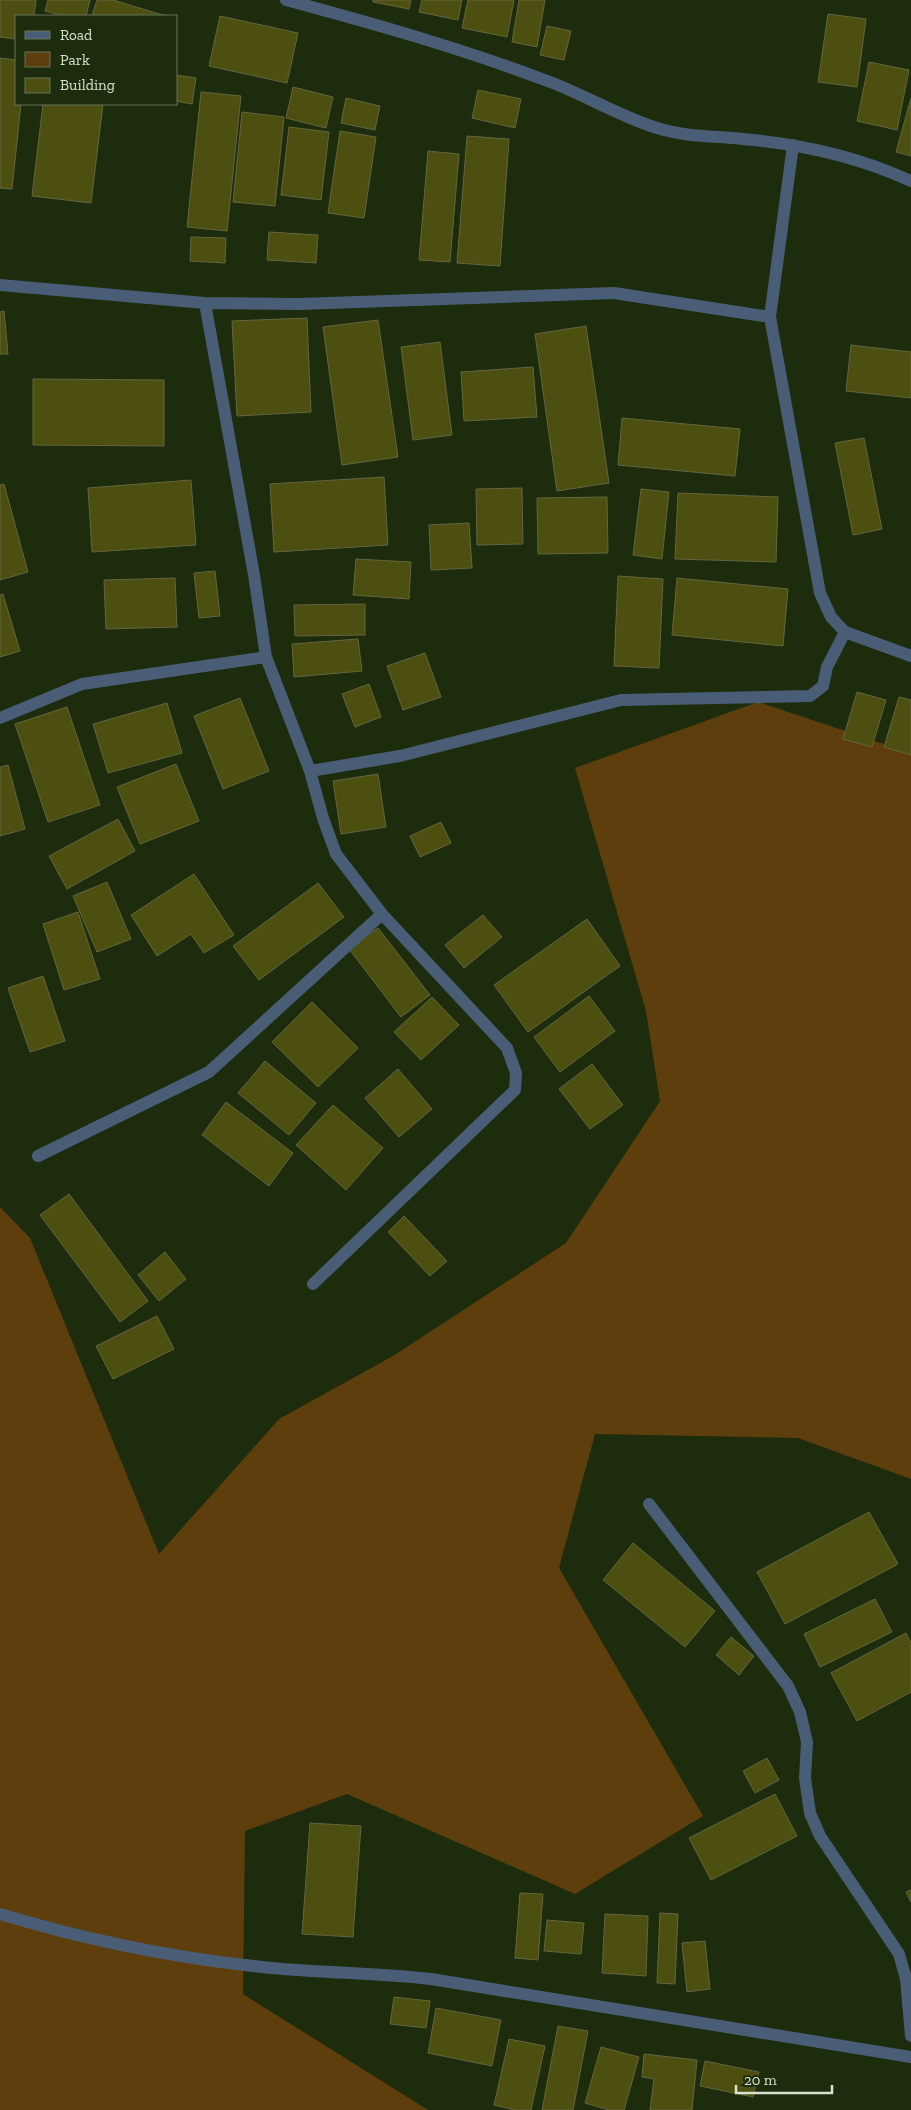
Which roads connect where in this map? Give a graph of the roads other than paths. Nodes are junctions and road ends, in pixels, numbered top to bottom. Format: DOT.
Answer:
graph roads {
  1 [pos="286,0"];
  2 [pos="793,144"];
  3 [pos="911,181"];
  4 [pos="0,285"];
  5 [pos="204,303"];
  6 [pos="770,317"];
  7 [pos="845,632"];
  8 [pos="911,656"];
  9 [pos="266,657"];
  10 [pos="0,718"];
  11 [pos="310,770"];
  12 [pos="382,914"];
  13 [pos="38,1156"];
  14 [pos="313,1284"];
  15 [pos="649,1504"];
  16 [pos="0,1914"];
  17 [pos="911,2036"];
  18 [pos="911,2057"];
  1 -- 2 [label="street"];
  2 -- 3 [label="street"];
  2 -- 6 [label="street"];
  4 -- 5 [label="street"];
  5 -- 6 [label="street"];
  5 -- 9 [label="street"];
  6 -- 7 [label="street"];
  7 -- 8 [label="street"];
  7 -- 11 [label="street"];
  9 -- 10 [label="street"];
  9 -- 11 [label="street"];
  11 -- 12 [label="street"];
  12 -- 13 [label="street"];
  12 -- 14 [label="street"];
  15 -- 17 [label="street"];
  16 -- 18 [label="street"];
}
